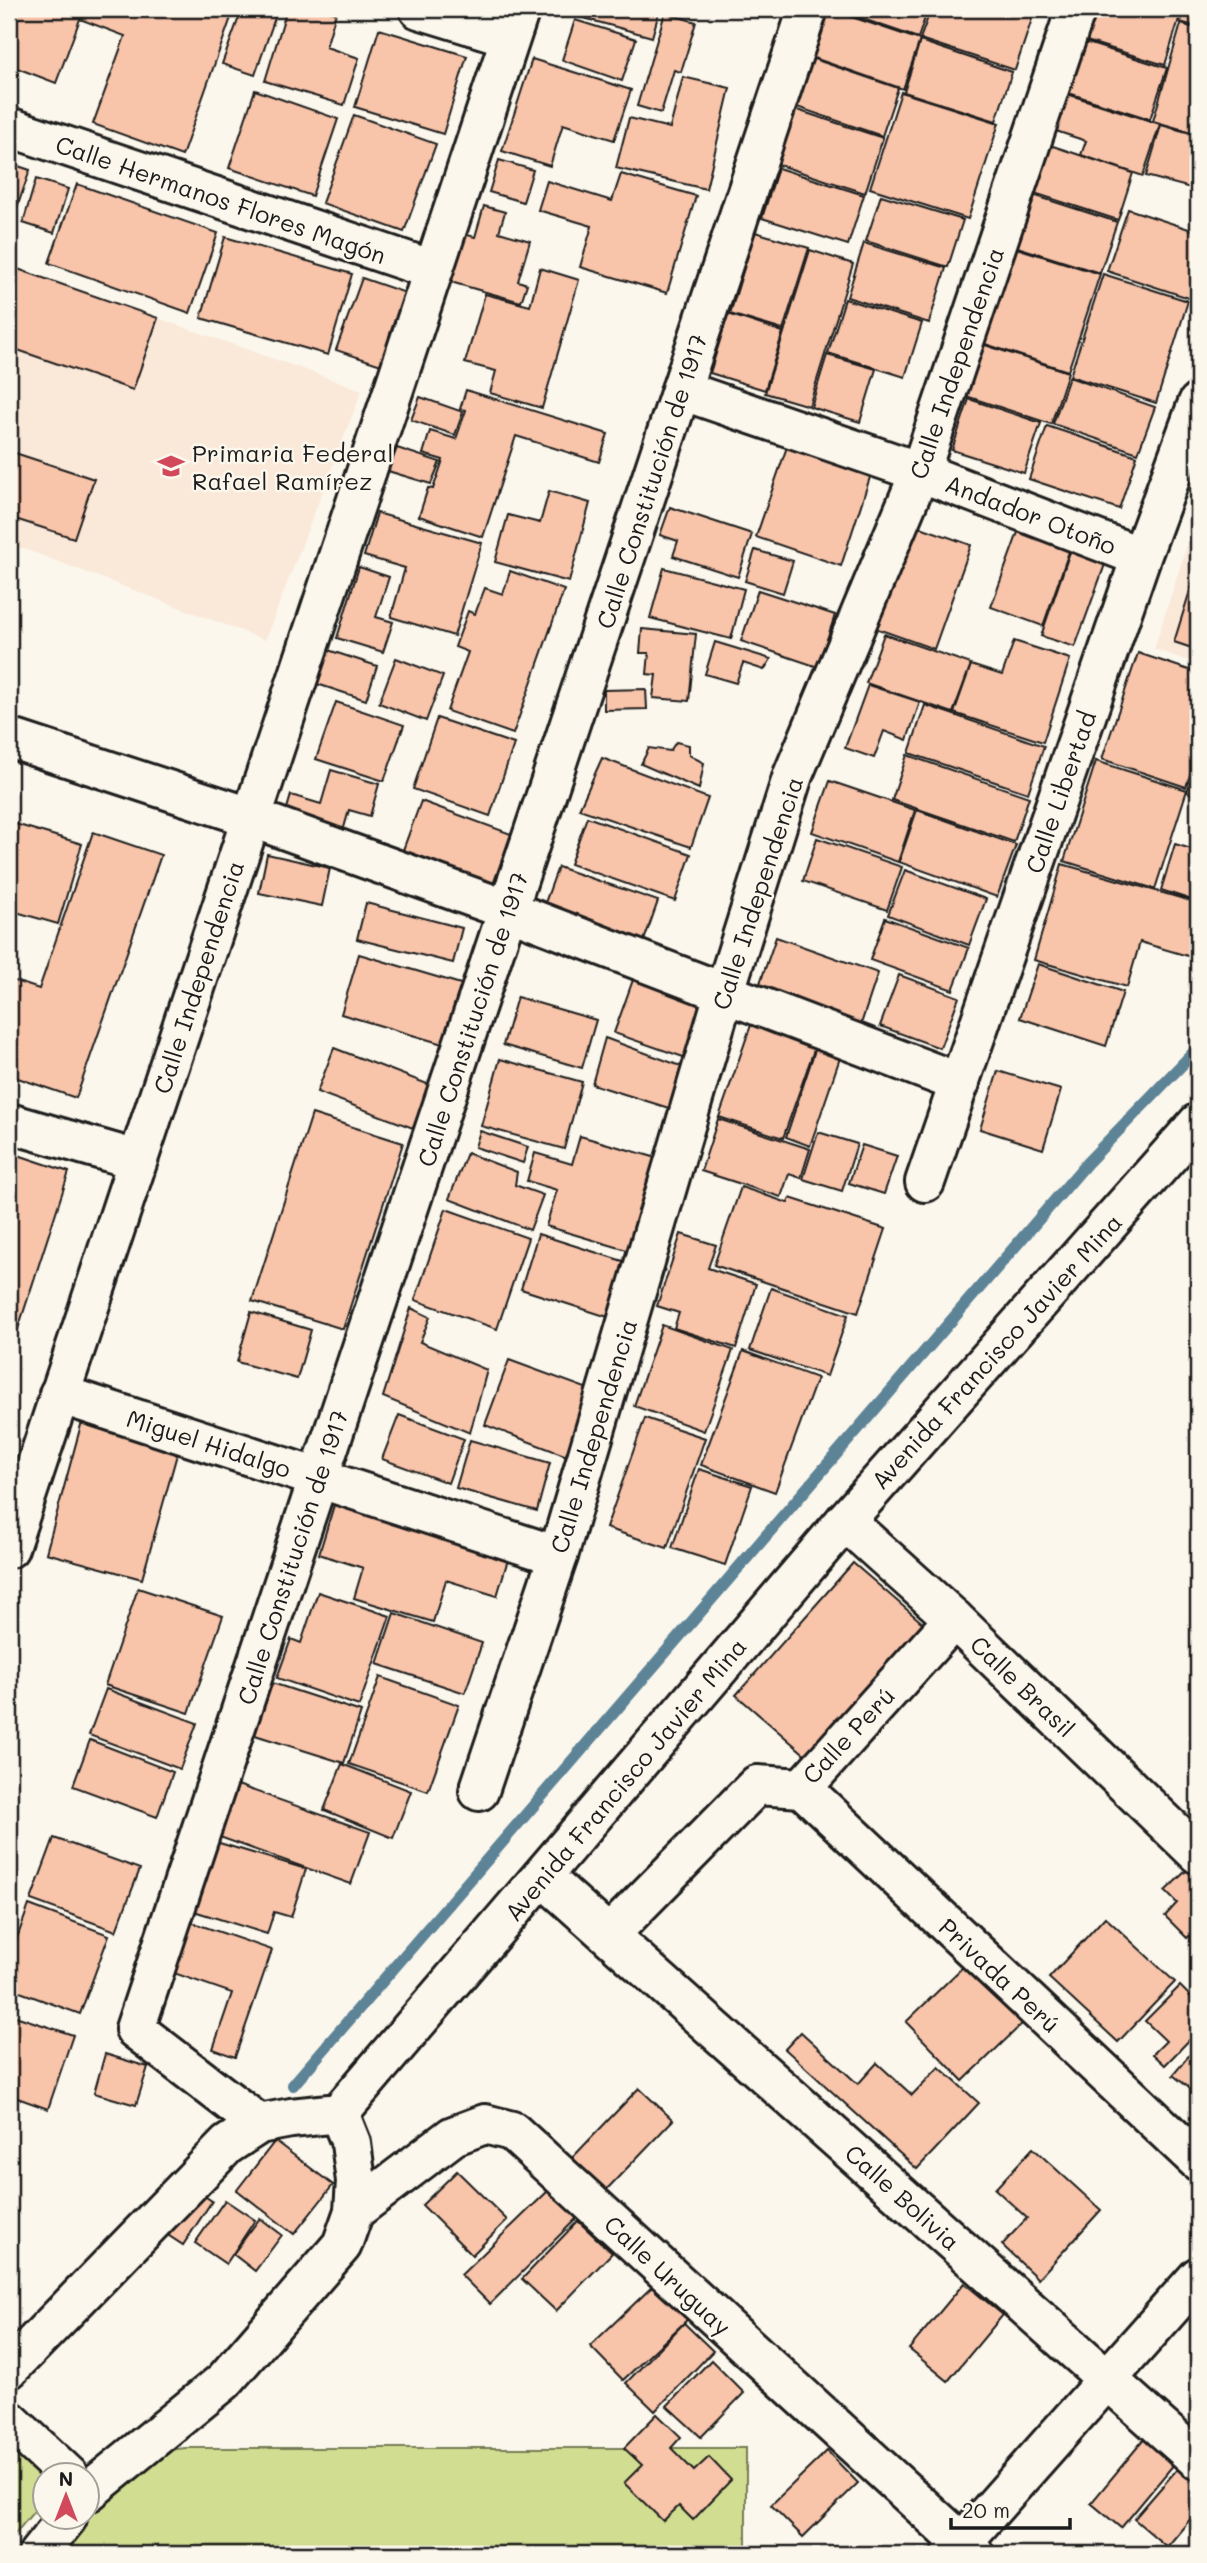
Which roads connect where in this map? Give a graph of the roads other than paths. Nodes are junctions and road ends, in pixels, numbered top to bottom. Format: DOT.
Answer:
graph roads {
  1 [pos="419,9"];
  2 [pos="808,9"];
  3 [pos="1076,9"];
  4 [pos="515,23"];
  5 [pos="9,128"];
  6 [pos="433,270"];
  7 [pos="681,390"];
  8 [pos="1198,403"];
  9 [pos="920,472"];
  10 [pos="1142,557"];
  11 [pos="9,738"];
  12 [pos="250,817"];
  13 [pos="508,910"];
  14 [pos="724,994"];
  15 [pos="960,1083"];
  16 [pos="9,1123"];
  17 [pos="1198,1123"];
  18 [pos="137,1160"];
  19 [pos="925,1182"];
  20 [pos="60,1394"];
  21 [pos="319,1478"];
  22 [pos="845,1521"];
  23 [pos="9,1548"];
  24 [pos="558,1556"];
  25 [pos="954,1619"];
  26 [pos="802,1788"];
  27 [pos="479,1791"];
  28 [pos="1198,1854"];
  29 [pos="542,1876"];
  30 [pos="609,1934"];
  31 [pos="339,2113"];
  32 [pos="259,2124"];
  33 [pos="1198,2161"];
  34 [pos="354,2211"];
  35 [pos="1198,2277"];
  36 [pos="9,2369"];
  37 [pos="1107,2379"];
  38 [pos="9,2420"];
  39 [pos="1198,2460"];
  40 [pos="54,2462"];
  41 [pos="102,2481"];
  42 [pos="56,2532"];
  43 [pos="962,2551"];
  44 [pos="38,2554"];
  1 -- 4 [label="street"];
  2 -- 7 [label="street, Calle Constitución de 1917"];
  3 -- 9 [label="street, Calle Independencia"];
  4 -- 6 [label="street, Calle Independencia"];
  5 -- 6 [label="street, Calle Hermanos Flores Magón"];
  6 -- 12 [label="street, Calle Independencia"];
  7 -- 9 [label="street, Andador Otoño"];
  7 -- 13 [label="street, Calle Constitución de 1917"];
  8 -- 10 [label="street, Calle Libertad"];
  9 -- 10 [label="street, Andador Otoño"];
  9 -- 14 [label="street, Calle Independencia"];
  10 -- 15 [label="street, Calle Libertad"];
  11 -- 12 [label="street"];
  12 -- 13 [label="street"];
  12 -- 18 [label="street, Calle Independencia"];
  13 -- 14 [label="street"];
  13 -- 21 [label="street, Calle Constitución de 1917"];
  14 -- 15 [label="street"];
  14 -- 24 [label="street, Calle Independencia"];
  15 -- 19 [label="street, Calle Libertad"];
  16 -- 18 [label="street"];
  17 -- 22 [label="street, Avenida Francisco Javier Mina"];
  18 -- 20 [label="street, Calle Independencia"];
  20 -- 21 [label="street, Miguel Hidalgo"];
  20 -- 23 [label="street, Calle Independencia"];
  21 -- 24 [label="street, Miguel Hidalgo"];
  21 -- 32 [label="street, Calle Constitución de 1917"];
  22 -- 25 [label="street, Calle Brasil"];
  22 -- 29 [label="street, Avenida Francisco Javier Mina"];
  24 -- 27 [label="street, Calle Independencia"];
  25 -- 26 [label="street, Calle Perú"];
  25 -- 28 [label="street, Calle Brasil"];
  26 -- 30 [label="street, Calle Perú"];
  26 -- 33 [label="street, Privada Perú"];
  29 -- 30 [label="street, Calle Bolivia"];
  29 -- 31 [label="street, Avenida Francisco Javier Mina"];
  30 -- 37 [label="street, Calle Bolivia"];
  31 -- 32 [label="street"];
  31 -- 34 [label="street"];
  32 -- 36 [label="street"];
  34 -- 41 [label="street"];
  34 -- 43 [label="street, Calle Uruguay"];
  35 -- 37 [label="street, Calle Uruguay"];
  37 -- 39 [label="street, Calle Bolivia"];
  37 -- 43 [label="street, Calle Uruguay"];
  38 -- 40 [label="street"];
  42 -- 44 [label="street"];
}
